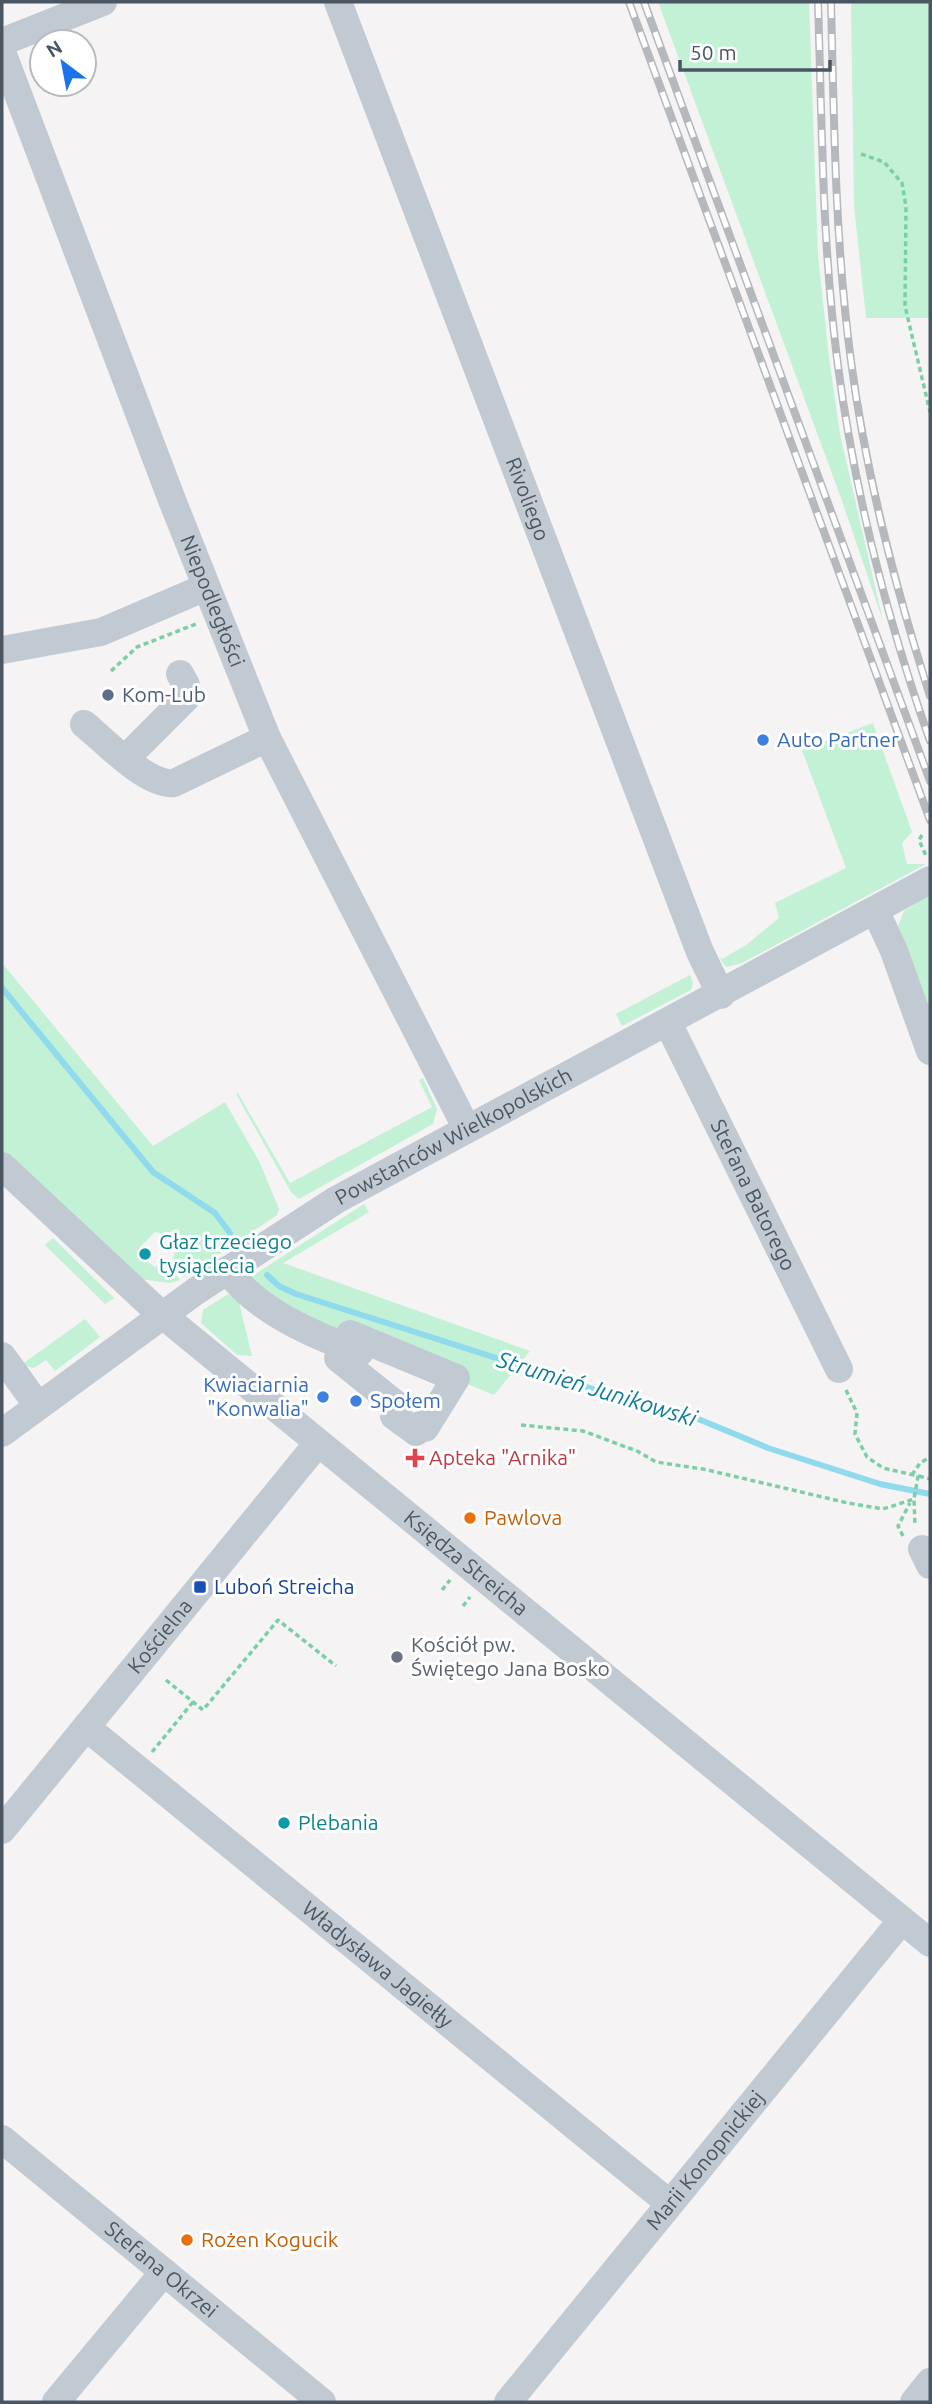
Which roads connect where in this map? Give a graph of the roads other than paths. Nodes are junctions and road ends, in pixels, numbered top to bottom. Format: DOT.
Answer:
graph roads {
  1 [pos="103,2"];
  2 [pos="338,2"];
  3 [pos="2,41"];
  4 [pos="2,52"];
  5 [pos="206,587"];
  6 [pos="2,650"];
  7 [pos="180,674"];
  8 [pos="84,724"];
  9 [pos="267,738"];
  10 [pos="126,758"];
  11 [pos="929,872"];
  12 [pos="876,912"];
  13 [pos="721,995"];
  14 [pos="668,1023"];
  15 [pos="930,1051"];
  16 [pos="467,1129"];
  17 [pos="2,1166"];
  18 [pos="227,1270"];
  19 [pos="162,1315"];
  20 [pos="344,1346"];
  21 [pos="2,1356"];
  22 [pos="839,1369"];
  23 [pos="38,1406"];
  24 [pos="2,1433"];
  25 [pos="318,1443"];
  26 [pos="86,1727"];
  27 [pos="2,1830"];
  28 [pos="902,1920"];
  29 [pos="930,1943"];
  30 [pos="2,2139"];
  31 [pos="668,2203"];
  32 [pos="164,2272"];
  33 [pos="930,2382"];
  34 [pos="56,2402"];
  35 [pos="323,2402"];
  36 [pos="508,2402"];
  37 [pos="914,2402"];
  1 -- 3 [label="street"];
  2 -- 13 [label="street, Rivoliego"];
  4 -- 5 [label="street, Niepodległości"];
  5 -- 6 [label="street"];
  5 -- 9 [label="street, Niepodległości"];
  7 -- 10 [label="street"];
  8 -- 10 [label="street"];
  9 -- 10 [label="street"];
  9 -- 16 [label="street, Niepodległości"];
  11 -- 12 [label="street, Powstańców Wielkopolskich"];
  12 -- 13 [label="street, Powstańców Wielkopolskich"];
  12 -- 15 [label="street"];
  13 -- 14 [label="street, Powstańców Wielkopolskich"];
  14 -- 16 [label="street, Powstańców Wielkopolskich"];
  14 -- 22 [label="street, Stefana Batorego"];
  16 -- 18 [label="street, Powstańców Wielkopolskich"];
  17 -- 19 [label="street, Księdza Streicha"];
  18 -- 19 [label="street, Powstańców Wielkopolskich"];
  18 -- 20 [label="street"];
  19 -- 23 [label="street, Powstańców Wielkopolskich"];
  19 -- 25 [label="street, Księdza Streicha"];
  20 -- 20 [label="street"];
  21 -- 23 [label="street"];
  23 -- 24 [label="street, Powstańców Wielkopolskich"];
  25 -- 26 [label="street, Kościelna"];
  25 -- 28 [label="street, Księdza Streicha"];
  26 -- 27 [label="street, Kościelna"];
  26 -- 31 [label="street, Władysława Jagiełły"];
  28 -- 29 [label="street, Księdza Streicha"];
  28 -- 31 [label="street, Marii Konopnickiej"];
  30 -- 32 [label="street, Stefana Okrzei"];
  31 -- 36 [label="street, Marii Konopnickiej"];
  32 -- 34 [label="street"];
  32 -- 35 [label="street, Stefana Okrzei"];
  33 -- 37 [label="street"];
}
